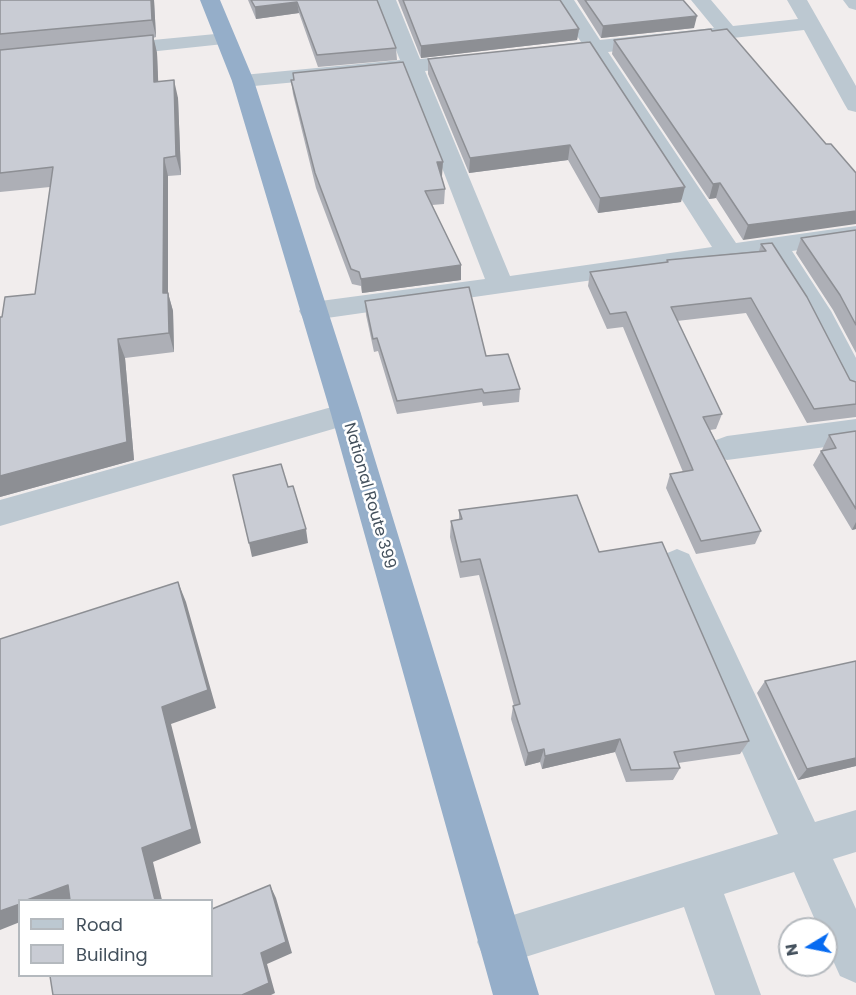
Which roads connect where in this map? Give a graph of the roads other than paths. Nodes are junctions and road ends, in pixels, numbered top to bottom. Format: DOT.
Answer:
graph roads {
  1 [pos="210,0"];
  2 [pos="386,0"];
  3 [pos="564,0"];
  4 [pos="701,0"];
  5 [pos="797,0"];
  6 [pos="854,0"];
  7 [pos="856,4"];
  8 [pos="811,23"];
  9 [pos="728,32"];
  10 [pos="226,39"];
  11 [pos="595,47"];
  12 [pos="92,52"];
  13 [pos="526,55"];
  14 [pos="492,58"];
  15 [pos="412,67"];
  16 [pos="243,81"];
  17 [pos="856,105"];
  18 [pos="856,234"];
  19 [pos="776,246"];
  20 [pos="729,253"];
  21 [pos="501,286"];
  22 [pos="313,310"];
  23 [pos="856,386"];
  24 [pos="346,414"];
  25 [pos="856,431"];
  26 [pos="727,448"];
  27 [pos="0,513"];
  28 [pos="677,564"];
  29 [pos="856,831"];
  30 [pos="805,846"];
  31 [pos="697,882"];
  32 [pos="500,942"];
  33 [pos="856,960"];
  34 [pos="516,995"];
  35 [pos="738,995"];
  1 -- 10 [label="highway, National Route 399"];
  2 -- 15 [label="street"];
  3 -- 11 [label="street"];
  4 -- 9 [label="street"];
  5 -- 8 [label="street"];
  6 -- 7 [label="street"];
  8 -- 9 [label="street"];
  8 -- 17 [label="street"];
  9 -- 11 [label="street"];
  10 -- 12 [label="street"];
  10 -- 16 [label="highway, National Route 399"];
  11 -- 13 [label="street"];
  11 -- 20 [label="street"];
  14 -- 15 [label="street"];
  15 -- 16 [label="street"];
  15 -- 21 [label="street"];
  16 -- 22 [label="highway, National Route 399"];
  18 -- 19 [label="street"];
  19 -- 20 [label="street"];
  19 -- 23 [label="street"];
  20 -- 21 [label="street"];
  21 -- 22 [label="street"];
  22 -- 24 [label="highway, National Route 399"];
  24 -- 27 [label="street"];
  24 -- 32 [label="highway, National Route 399"];
  25 -- 26 [label="street"];
  28 -- 30 [label="street"];
  29 -- 30 [label="street"];
  30 -- 31 [label="street"];
  30 -- 33 [label="street"];
  31 -- 32 [label="street"];
  31 -- 35 [label="street"];
  32 -- 34 [label="highway, National Route 399"];
}
